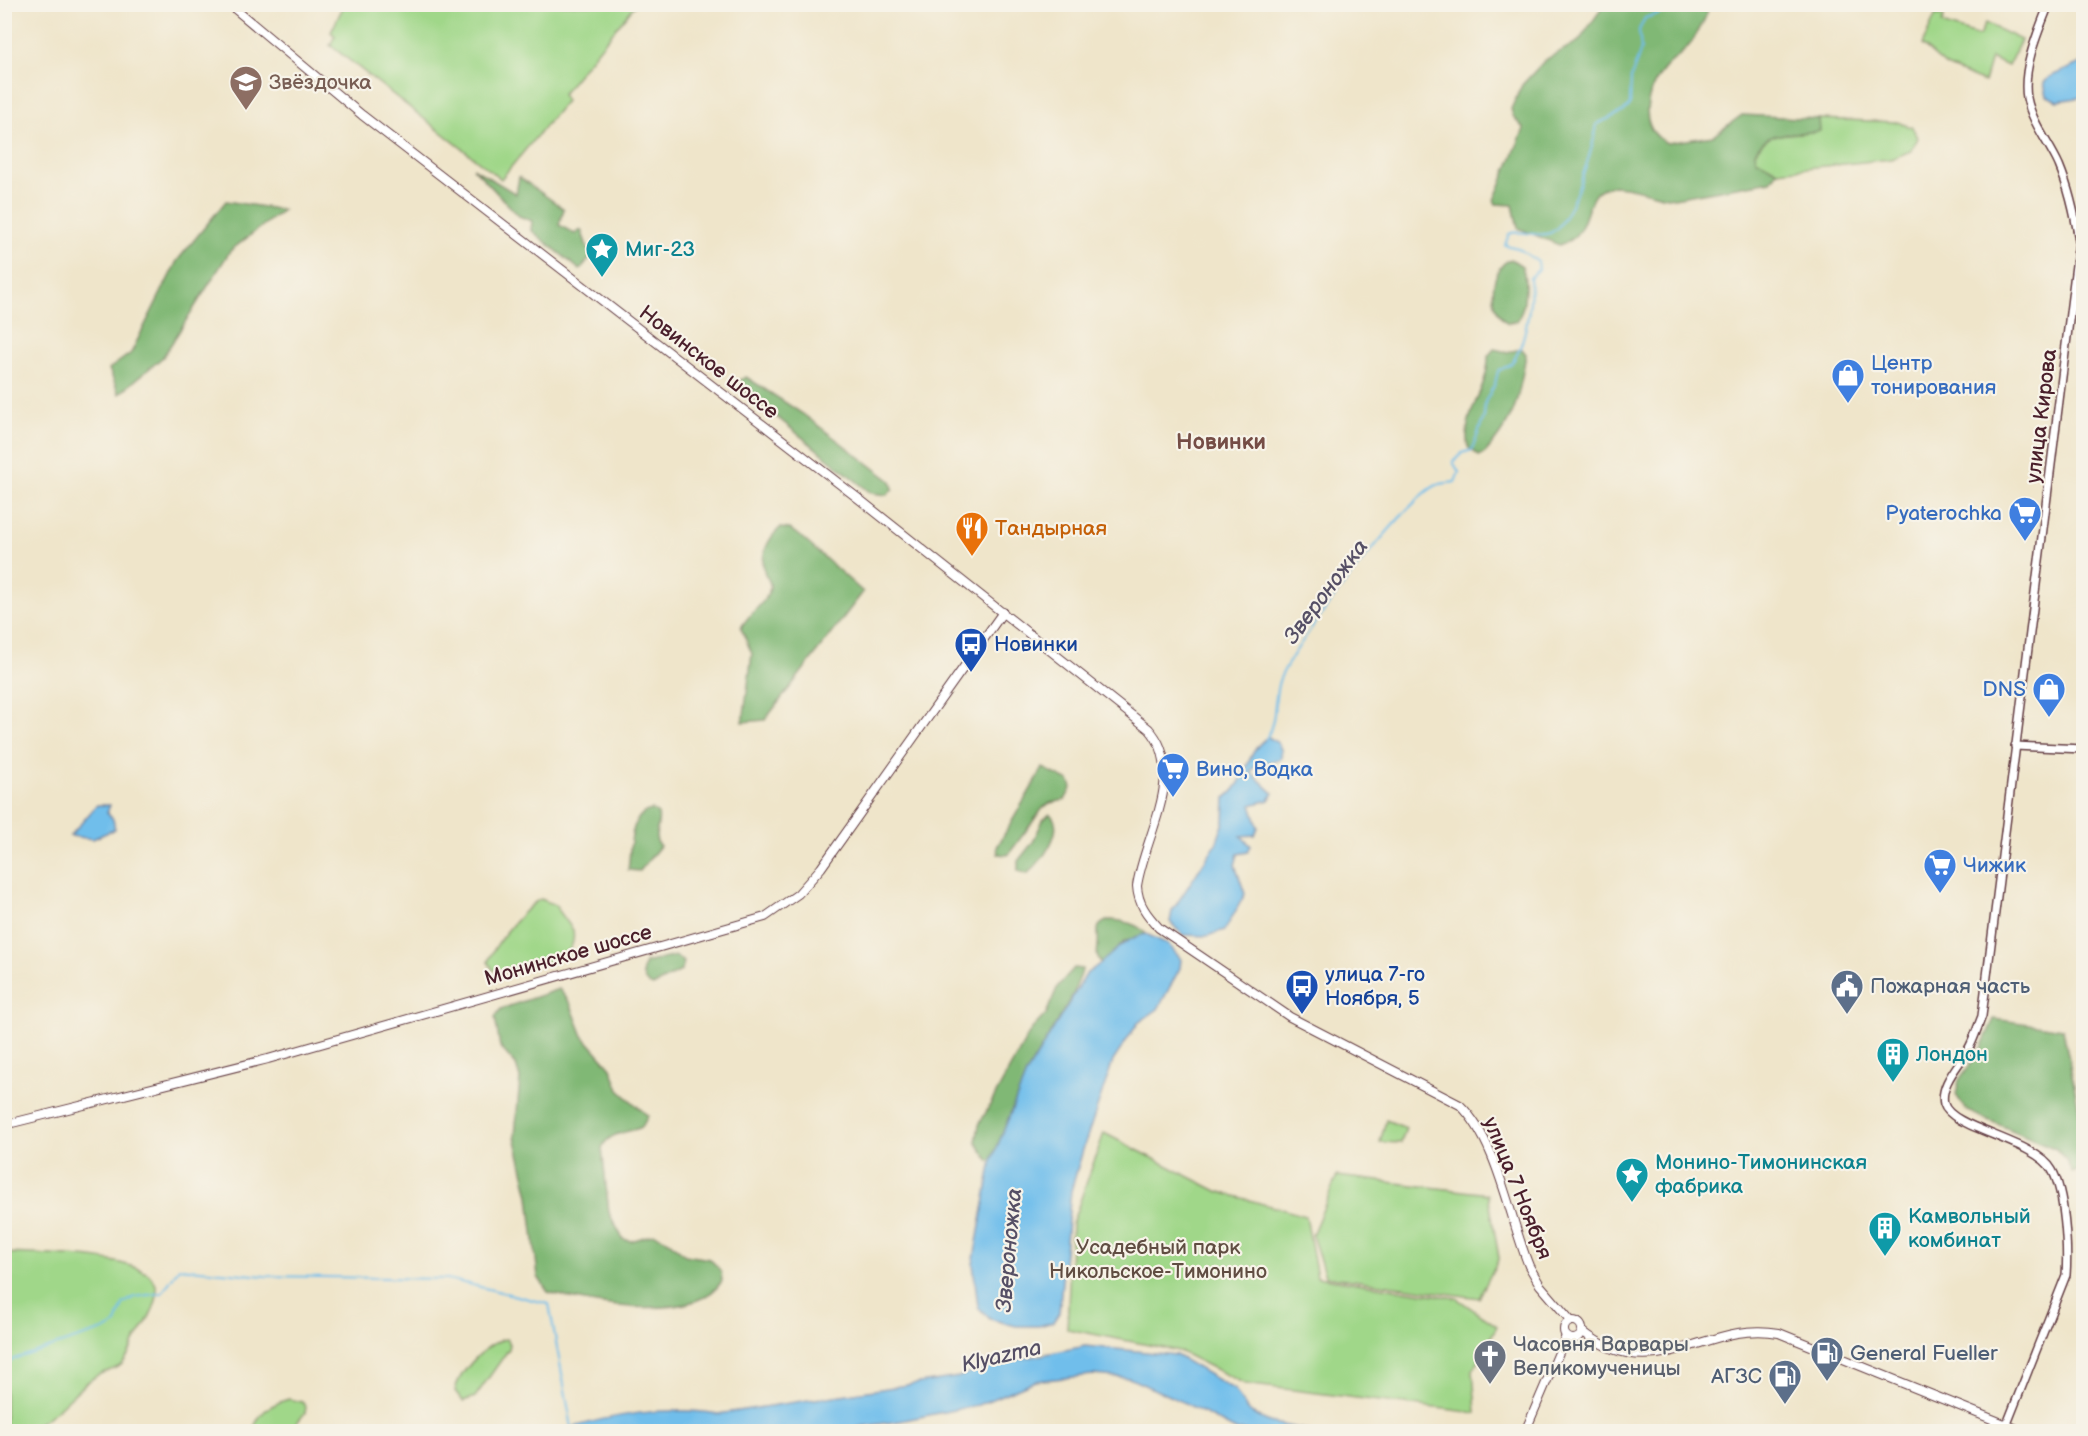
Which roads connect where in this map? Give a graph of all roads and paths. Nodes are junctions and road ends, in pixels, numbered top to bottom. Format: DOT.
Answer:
graph roads {
  1 [pos="229,4"];
  2 [pos="2049,4"];
  3 [pos="1003,612"];
  4 [pos="2015,746"];
  5 [pos="2084,749"];
  6 [pos="1159,928"];
  7 [pos="4,1125"];
  8 [pos="1562,1311"];
  9 [pos="1571,1322"];
  10 [pos="1582,1331"];
  11 [pos="1566,1335"];
  12 [pos="1597,1342"];
  13 [pos="2007,1424"];
  14 [pos="1525,1431"];
  15 [pos="2024,1431"];
  1 -- 3 [label="main road, Новинское шоссе"];
  2 -- 4 [label="street, улица Кирова"];
  3 -- 6 [label="main road, Новинское шоссе"];
  3 -- 7 [label="main road, Монинское шоссе"];
  4 -- 5 [label="street"];
  4 -- 13 [label="street, улица Кирова"];
  6 -- 8 [label="main road, улица 7 Ноября"];
  8 -- 9 [label="main road, улица 7 Ноября"];
  8 -- 12 [label="main road"];
  9 -- 10 [label="main road"];
  9 -- 11 [label="main road"];
  10 -- 11 [label="main road"];
  10 -- 12 [label="main road"];
  11 -- 14 [label="main road"];
  12 -- 13 [label="main road"];
  13 -- 15 [label="main road"];
}
